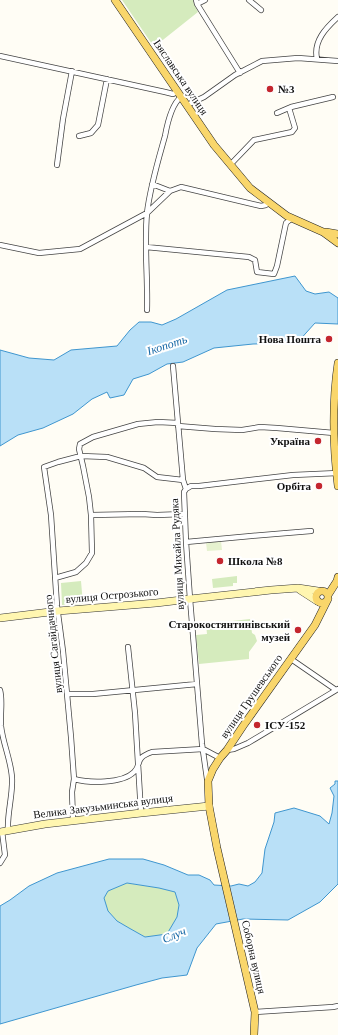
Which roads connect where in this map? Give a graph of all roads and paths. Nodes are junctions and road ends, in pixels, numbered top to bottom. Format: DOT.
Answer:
graph roads {
  1 [pos="115,0"];
  2 [pos="205,0"];
  3 [pos="249,0"];
  4 [pos="196,2"];
  5 [pos="261,10"];
  6 [pos="338,16"];
  7 [pos="0,56"];
  8 [pos="317,60"];
  9 [pos="338,61"];
  10 [pos="72,72"];
  11 [pos="240,73"];
  12 [pos="107,79"];
  13 [pos="179,95"];
  14 [pos="333,97"];
  15 [pos="187,105"];
  16 [pos="289,108"];
  17 [pos="276,113"];
  18 [pos="79,136"];
  19 [pos="230,164"];
  20 [pos="57,165"];
  21 [pos="152,184"];
  22 [pos="170,191"];
  23 [pos="269,202"];
  24 [pos="147,213"];
  25 [pos="292,218"];
  26 [pos="323,232"];
  27 [pos="338,234"];
  28 [pos="338,243"];
  29 [pos="0,244"];
  30 [pos="146,247"];
  31 [pos="147,310"];
  32 [pos="338,363"];
  33 [pos="173,366"];
  34 [pos="336,415"];
  35 [pos="178,424"];
  36 [pos="336,437"];
  37 [pos="81,456"];
  38 [pos="337,473"];
  39 [pos="183,480"];
  40 [pos="338,486"];
  41 [pos="186,488"];
  42 [pos="184,514"];
  43 [pos="91,515"];
  44 [pos="311,531"];
  45 [pos="186,542"];
  46 [pos="338,576"];
  47 [pos="55,578"];
  48 [pos="336,585"];
  49 [pos="298,588"];
  50 [pos="319,591"];
  51 [pos="328,597"];
  52 [pos="190,599"];
  53 [pos="316,601"];
  54 [pos="58,611"];
  55 [pos="0,618"];
  56 [pos="315,625"];
  57 [pos="128,647"];
  58 [pos="291,659"];
  59 [pos="197,684"];
  60 [pos="0,690"];
  61 [pos="132,690"];
  62 [pos="337,690"];
  63 [pos="67,694"];
  64 [pos="203,749"];
  65 [pos="227,750"];
  66 [pos="220,758"];
  67 [pos="139,762"];
  68 [pos="74,779"];
  69 [pos="208,781"];
  70 [pos="209,806"];
  71 [pos="141,812"];
  72 [pos="73,820"];
  73 [pos="4,831"];
  74 [pos="0,863"];
  75 [pos="225,884"];
  76 [pos="338,1006"];
  77 [pos="255,1012"];
  78 [pos="254,1035"];
  1 -- 13 [label="main road, Ізяславська вулиця"];
  2 -- 4 [label="street"];
  3 -- 5 [label="street"];
  4 -- 11 [label="street"];
  6 -- 8 [label="street"];
  7 -- 10 [label="street"];
  8 -- 9 [label="street"];
  8 -- 11 [label="street"];
  10 -- 12 [label="street"];
  10 -- 20 [label="street"];
  11 -- 15 [label="street"];
  12 -- 13 [label="street"];
  12 -- 18 [label="street"];
  13 -- 15 [label="main road, Ізяславська вулиця"];
  13 -- 21 [label="street"];
  14 -- 16 [label="street"];
  15 -- 19 [label="main road, Ізяславська вулиця"];
  16 -- 17 [label="street"];
  16 -- 19 [label="street"];
  19 -- 23 [label="main road, Ізяславська вулиця"];
  21 -- 22 [label="street"];
  21 -- 24 [label="street"];
  22 -- 23 [label="street"];
  22 -- 24 [label="street"];
  23 -- 25 [label="main road, Ізяславська вулиця"];
  24 -- 29 [label="street"];
  24 -- 30 [label="street"];
  25 -- 26 [label="main road, Ізяславська вулиця"];
  25 -- 30 [label="street"];
  26 -- 27 [label="main road"];
  26 -- 28 [label="main road, Ізяславська вулиця"];
  30 -- 31 [label="street"];
  32 -- 34 [label="main road"];
  33 -- 35 [label="street, вулиця Михайла Рудяка"];
  34 -- 36 [label="main road"];
  35 -- 36 [label="street"];
  35 -- 37 [label="street"];
  35 -- 39 [label="street, вулиця Михайла Рудяка"];
  36 -- 38 [label="main road"];
  37 -- 39 [label="street"];
  37 -- 43 [label="street"];
  37 -- 47 [label="street, вулиця Сагайдачного"];
  38 -- 40 [label="main road"];
  38 -- 41 [label="street"];
  39 -- 41 [label="street, вулиця Михайла Рудяка"];
  41 -- 42 [label="street, вулиця Михайла Рудяка"];
  42 -- 43 [label="street"];
  42 -- 45 [label="street, вулиця Михайла Рудяка"];
  43 -- 47 [label="street"];
  44 -- 45 [label="street"];
  45 -- 52 [label="street, вулиця Михайла Рудяка"];
  46 -- 48 [label="main road, вулиця Грушевського"];
  47 -- 54 [label="street, вулиця Сагайдачного"];
  48 -- 50 [label="main road"];
  48 -- 51 [label="main road, вулиця Грушевського"];
  49 -- 50 [label="main road, вулиця Острозького"];
  49 -- 52 [label="main road, вулиця Острозького"];
  49 -- 53 [label="main road"];
  50 -- 51 [label="main road"];
  50 -- 53 [label="main road"];
  51 -- 53 [label="main road"];
  51 -- 56 [label="main road, вулиця Грушевського"];
  52 -- 54 [label="main road, вулиця Острозького"];
  52 -- 59 [label="street, вулиця Михайла Рудяка"];
  53 -- 56 [label="main road"];
  54 -- 55 [label="main road, вулиця Острозького"];
  54 -- 63 [label="street, вулиця Сагайдачного"];
  56 -- 58 [label="main road, вулиця Грушевського"];
  57 -- 61 [label="street"];
  58 -- 62 [label="street"];
  58 -- 65 [label="main road, вулиця Грушевського"];
  59 -- 61 [label="street"];
  59 -- 64 [label="street, вулиця Михайла Рудяка"];
  60 -- 73 [label="street"];
  61 -- 63 [label="street"];
  61 -- 67 [label="street"];
  62 -- 65 [label="street"];
  63 -- 68 [label="street, вулиця Сагайдачного"];
  64 -- 66 [label="street"];
  64 -- 67 [label="street"];
  64 -- 69 [label="street, вулиця Михайла Рудяка"];
  65 -- 66 [label="main road, вулиця Грушевського"];
  66 -- 69 [label="main road, вулиця Грушевського"];
  67 -- 68 [label="street"];
  67 -- 71 [label="street"];
  68 -- 72 [label="street, вулиця Сагайдачного"];
  69 -- 70 [label="main road, вулиця Михайла Рудяка"];
  70 -- 71 [label="main road, Велика Закузьминська вулиця"];
  70 -- 75 [label="main road, вулиця Михайла Рудяка"];
  71 -- 72 [label="main road, Велика Закузьминська вулиця"];
  72 -- 73 [label="main road, Велика Закузьминська вулиця"];
  73 -- 74 [label="street"];
  75 -- 77 [label="main road, Соборна вулиця"];
  76 -- 77 [label="street"];
  77 -- 78 [label="main road, Соборна вулиця"];
}
